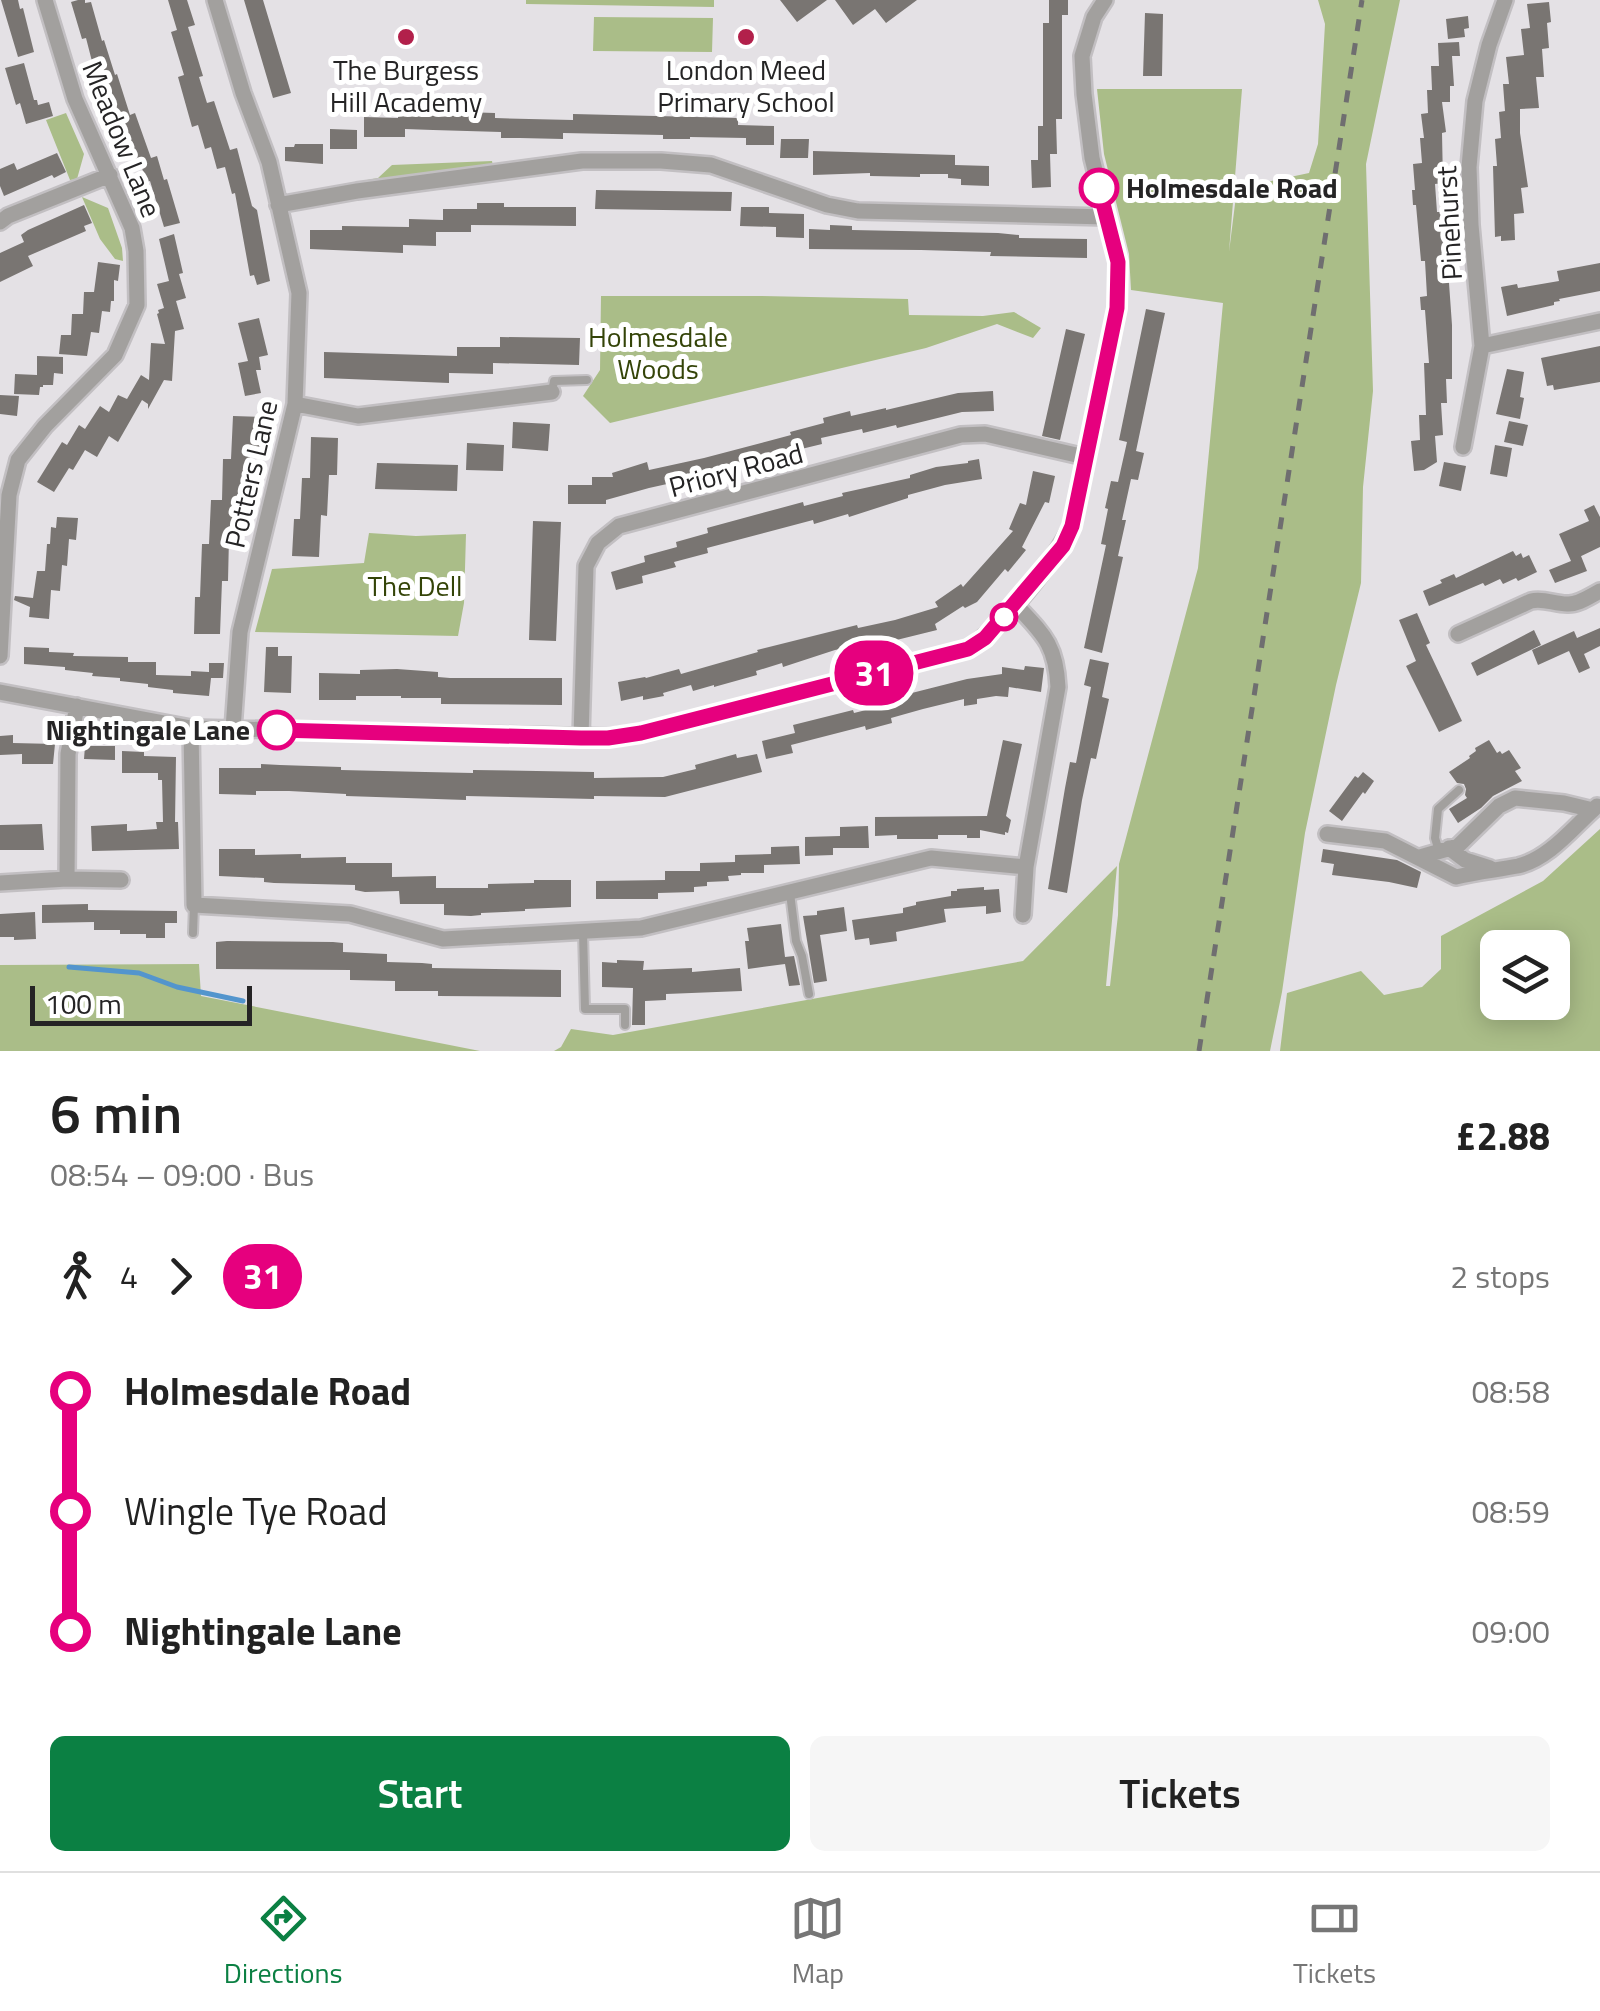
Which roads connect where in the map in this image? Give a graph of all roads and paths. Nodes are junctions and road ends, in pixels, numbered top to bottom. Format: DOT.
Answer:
graph roads {
  1 [pos="45,0"];
  2 [pos="215,0"];
  3 [pos="1105,0"];
  4 [pos="1505,0"];
  5 [pos="110,174"];
  6 [pos="278,205"];
  7 [pos="1107,217"];
  8 [pos="0,222"];
  9 [pos="1600,321"];
  10 [pos="1482,346"];
  11 [pos="586,380"];
  12 [pos="552,392"];
  13 [pos="295,404"];
  14 [pos="1464,446"];
  15 [pos="1085,458"];
  16 [pos="1600,591"];
  17 [pos="1015,604"];
  18 [pos="1458,634"];
  19 [pos="0,656"];
  20 [pos="0,692"];
  21 [pos="77,706"];
  22 [pos="191,728"];
  23 [pos="233,730"];
  24 [pos="581,738"];
  25 [pos="1459,790"];
  26 [pos="1596,807"];
  27 [pos="1327,834"];
  28 [pos="1444,850"];
  29 [pos="1420,857"];
  30 [pos="1026,866"];
  31 [pos="1491,868"];
  32 [pos="67,879"];
  33 [pos="122,880"];
  34 [pos="0,883"];
  35 [pos="790,893"];
  36 [pos="194,905"];
  37 [pos="1024,916"];
  38 [pos="583,932"];
  39 [pos="193,933"];
  40 [pos="809,994"];
  41 [pos="625,1025"];
  1 -- 5 [label="street, Meadow Lane"];
  2 -- 6 [label="street, Potters Lane"];
  3 -- 7 [label="street"];
  4 -- 10 [label="street, Pinehurst"];
  5 -- 8 [label="street"];
  5 -- 19 [label="street, Meadow Lane"];
  6 -- 7 [label="street"];
  6 -- 13 [label="street, Potters Lane"];
  7 -- 15 [label="street"];
  9 -- 10 [label="street"];
  10 -- 14 [label="street, Pinehurst"];
  11 -- 12 [label="lane"];
  12 -- 13 [label="street"];
  13 -- 23 [label="street, Potters Lane"];
  15 -- 17 [label="street"];
  15 -- 24 [label="street, Priory Road"];
  16 -- 18 [label="street"];
  17 -- 24 [label="street"];
  17 -- 30 [label="street"];
  20 -- 21 [label="street"];
  21 -- 22 [label="street"];
  21 -- 32 [label="street"];
  22 -- 23 [label="street"];
  22 -- 36 [label="street"];
  23 -- 24 [label="street"];
  25 -- 28 [label="lane"];
  26 -- 28 [label="street"];
  26 -- 31 [label="street"];
  27 -- 29 [label="street"];
  28 -- 29 [label="street"];
  28 -- 31 [label="street"];
  29 -- 31 [label="street"];
  30 -- 35 [label="street"];
  30 -- 37 [label="street"];
  32 -- 33 [label="street"];
  32 -- 34 [label="street"];
  35 -- 38 [label="street"];
  35 -- 40 [label="lane"];
  36 -- 38 [label="street"];
  36 -- 39 [label="lane"];
  38 -- 41 [label="lane"];
}
